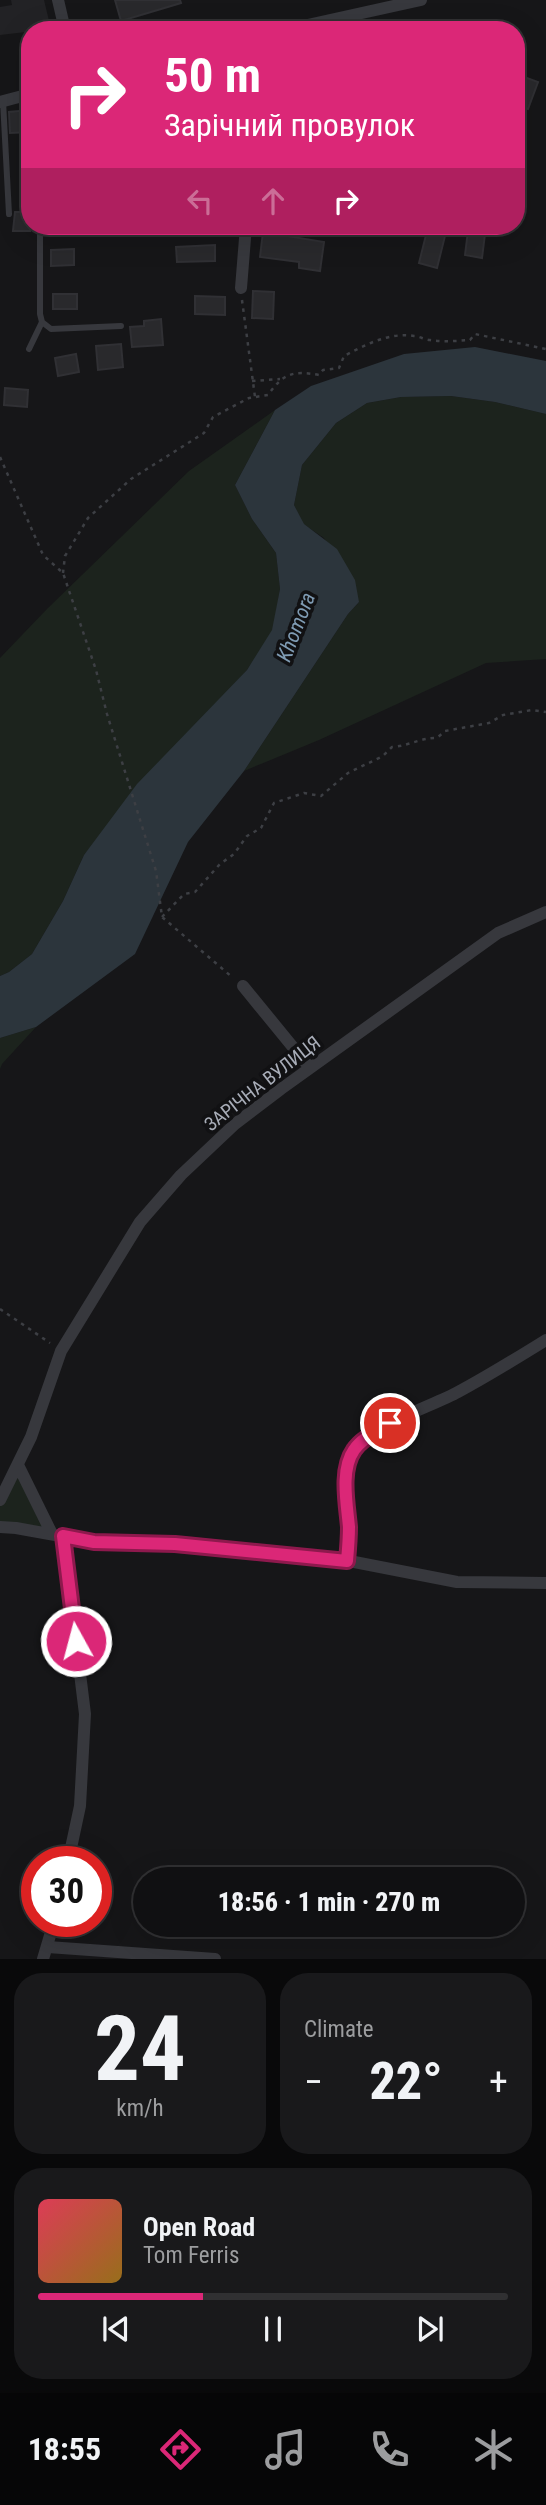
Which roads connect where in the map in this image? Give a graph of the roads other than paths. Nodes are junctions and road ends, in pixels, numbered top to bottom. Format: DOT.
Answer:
graph roads {
  1 [pos="58,0"];
  2 [pos="421,0"];
  3 [pos="63,21"];
  4 [pos="326,21"];
  5 [pos="21,96"];
  6 [pos="1,102"];
  7 [pos="9,214"];
  8 [pos="40,235"];
  9 [pos="245,235"];
  10 [pos="241,288"];
  11 [pos="42,322"];
  12 [pos="121,326"];
  13 [pos="29,349"];
  14 [pos="546,912"];
  15 [pos="243,986"];
  16 [pos="310,1068"];
  17 [pos="546,1340"];
  18 [pos="18,1465"];
  19 [pos="0,1500"];
  20 [pos="0,1527"];
  21 [pos="58,1535"];
  22 [pos="347,1561"];
  23 [pos="546,1583"];
  24 [pos="71,1846"];
  25 [pos="46,1953"];
  26 [pos="215,1959"];
  1 -- 3 [label="street"];
  2 -- 4 [label="street"];
  5 -- 6 [label="street"];
  6 -- 7 [label="lane"];
  8 -- 11 [label="lane"];
  9 -- 10 [label="street"];
  11 -- 12 [label="lane"];
  11 -- 13 [label="lane"];
  14 -- 16 [label="street, ЗАРІЧНА ВУЛИЦЯ"];
  15 -- 16 [label="street"];
  16 -- 18 [label="street, ЗАРІЧНА ВУЛИЦЯ"];
  17 -- 22 [label="street"];
  18 -- 19 [label="street, ЗАРІЧНА ВУЛИЦЯ"];
  18 -- 21 [label="street"];
  20 -- 21 [label="street"];
  21 -- 22 [label="street"];
  21 -- 24 [label="street"];
  22 -- 23 [label="street"];
  25 -- 26 [label="street"];
}
